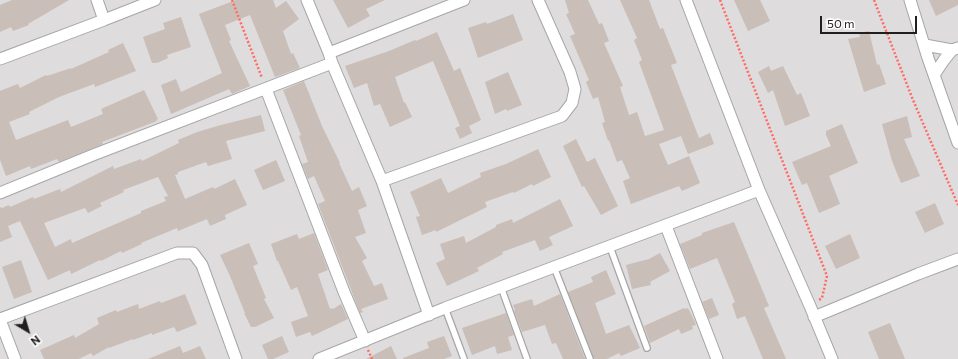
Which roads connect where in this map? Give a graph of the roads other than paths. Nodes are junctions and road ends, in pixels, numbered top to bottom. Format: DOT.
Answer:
graph roads {
  1 [pos="97,0"];
  2 [pos="154,0"];
  3 [pos="307,0"];
  4 [pos="464,0"];
  5 [pos="538,0"];
  6 [pos="686,0"];
  7 [pos="910,0"];
  8 [pos="104,20"];
  9 [pos="925,45"];
  10 [pos="955,49"];
  11 [pos="331,58"];
  12 [pos="0,59"];
  13 [pos="934,76"];
  14 [pos="266,90"];
  15 [pos="958,143"];
  16 [pos="382,181"];
  17 [pos="759,190"];
  18 [pos="0,193"];
  19 [pos="666,226"];
  20 [pos="610,247"];
  21 [pos="958,259"];
  22 [pos="554,267"];
  23 [pos="501,287"];
  24 [pos="445,308"];
  25 [pos="429,315"];
  26 [pos="814,317"];
  27 [pos="0,320"];
  28 [pos="365,341"];
  29 [pos="648,348"];
  30 [pos="15,359"];
  31 [pos="236,359"];
  32 [pos="319,359"];
  33 [pos="464,359"];
  34 [pos="527,359"];
  35 [pos="590,359"];
  36 [pos="717,359"];
  37 [pos="832,359"];
  1 -- 8 [label="street"];
  2 -- 8 [label="street"];
  3 -- 11 [label="street"];
  4 -- 11 [label="street"];
  5 -- 16 [label="street"];
  6 -- 17 [label="street"];
  7 -- 9 [label="street"];
  8 -- 12 [label="street"];
  9 -- 10 [label="street"];
  9 -- 13 [label="street"];
  10 -- 13 [label="street"];
  11 -- 14 [label="street"];
  11 -- 16 [label="street"];
  13 -- 15 [label="street"];
  14 -- 18 [label="street"];
  14 -- 28 [label="street"];
  16 -- 25 [label="street"];
  17 -- 19 [label="street"];
  17 -- 26 [label="street"];
  19 -- 20 [label="street"];
  19 -- 36 [label="street"];
  20 -- 22 [label="street"];
  20 -- 29 [label="lane"];
  21 -- 26 [label="street"];
  22 -- 23 [label="street"];
  22 -- 35 [label="lane"];
  23 -- 24 [label="street"];
  23 -- 34 [label="lane"];
  24 -- 25 [label="street"];
  24 -- 33 [label="lane"];
  25 -- 28 [label="street"];
  26 -- 37 [label="street"];
  27 -- 30 [label="street"];
  27 -- 31 [label="street"];
  28 -- 32 [label="street"];
}
